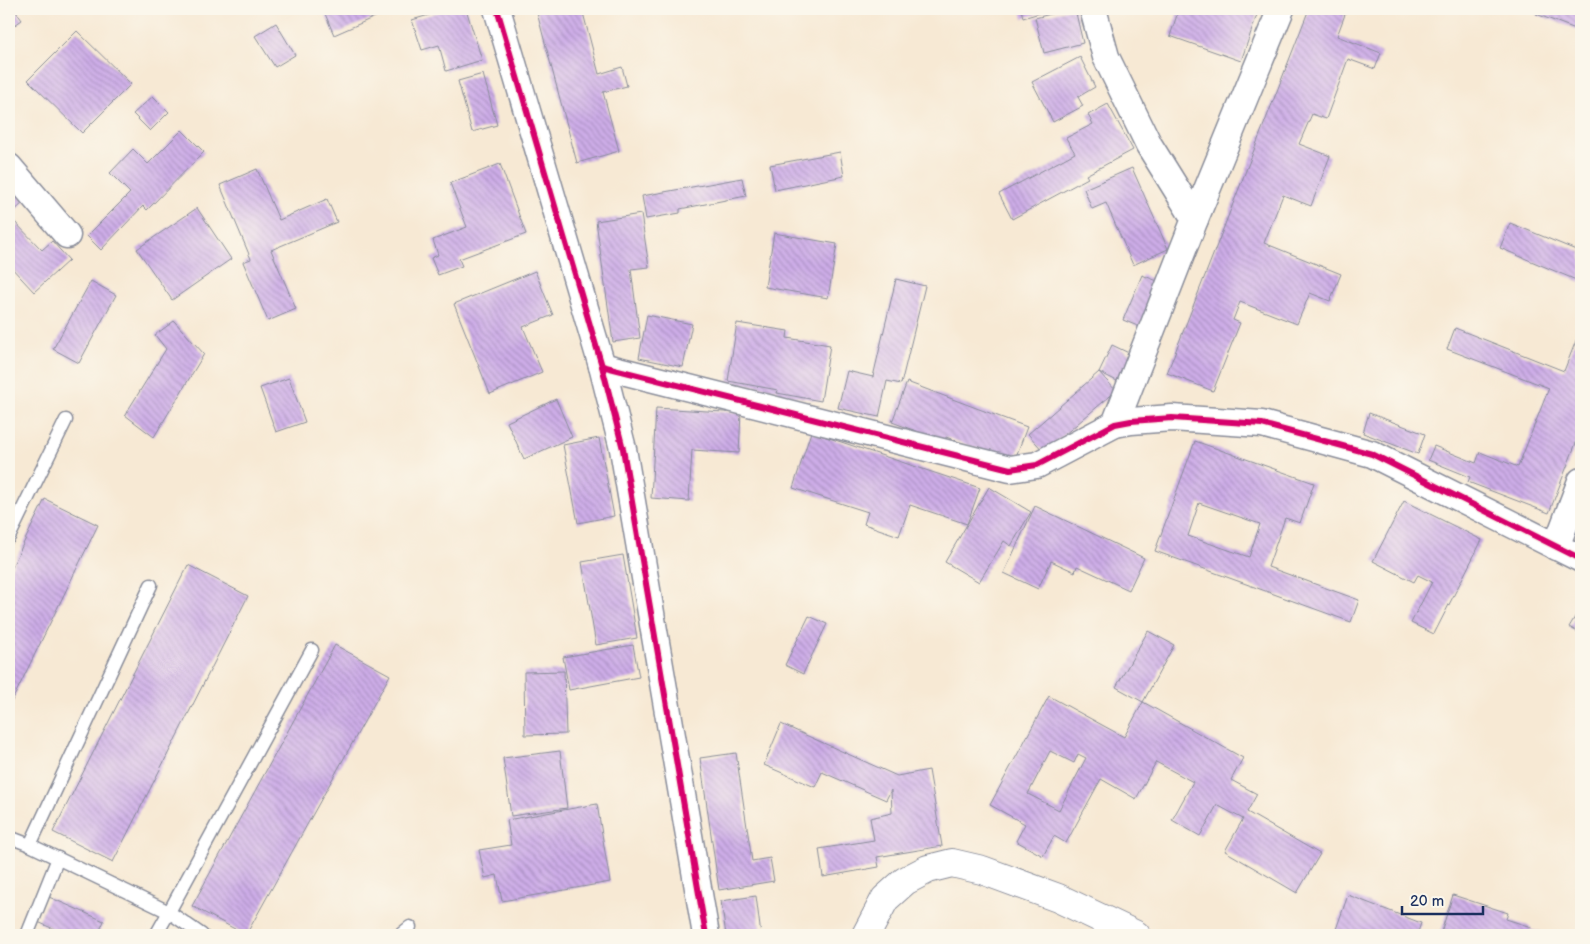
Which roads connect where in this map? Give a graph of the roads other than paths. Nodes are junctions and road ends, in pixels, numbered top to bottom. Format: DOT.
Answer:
graph roads {
  1 [pos="497,9"];
  2 [pos="1092,9"];
  3 [pos="1281,9"];
  4 [pos="9,167"];
  5 [pos="1195,219"];
  6 [pos="67,235"];
  7 [pos="602,366"];
  8 [pos="66,420"];
  9 [pos="1115,424"];
  10 [pos="1581,481"];
  11 [pos="9,537"];
  12 [pos="1556,547"];
  13 [pos="1581,559"];
  14 [pos="151,585"];
  15 [pos="312,650"];
  16 [pos="9,837"];
  17 [pos="30,845"];
  18 [pos="58,858"];
  19 [pos="169,912"];
  20 [pos="27,935"];
  21 [pos="156,935"];
  22 [pos="202,935"];
  23 [pos="706,935"];
  24 [pos="866,935"];
  25 [pos="1136,935"];
  1 -- 7 [label="street"];
  2 -- 5 [label="street"];
  3 -- 5 [label="street"];
  4 -- 6 [label="street"];
  5 -- 9 [label="street"];
  7 -- 9 [label="street"];
  7 -- 23 [label="street"];
  8 -- 11 [label="lane"];
  9 -- 12 [label="street"];
  10 -- 12 [label="street"];
  12 -- 13 [label="street"];
  14 -- 17 [label="lane"];
  15 -- 19 [label="lane"];
  16 -- 17 [label="lane"];
  17 -- 18 [label="lane"];
  18 -- 19 [label="lane"];
  18 -- 20 [label="lane"];
  19 -- 21 [label="lane"];
  19 -- 22 [label="lane"];
  24 -- 25 [label="street"];
}
